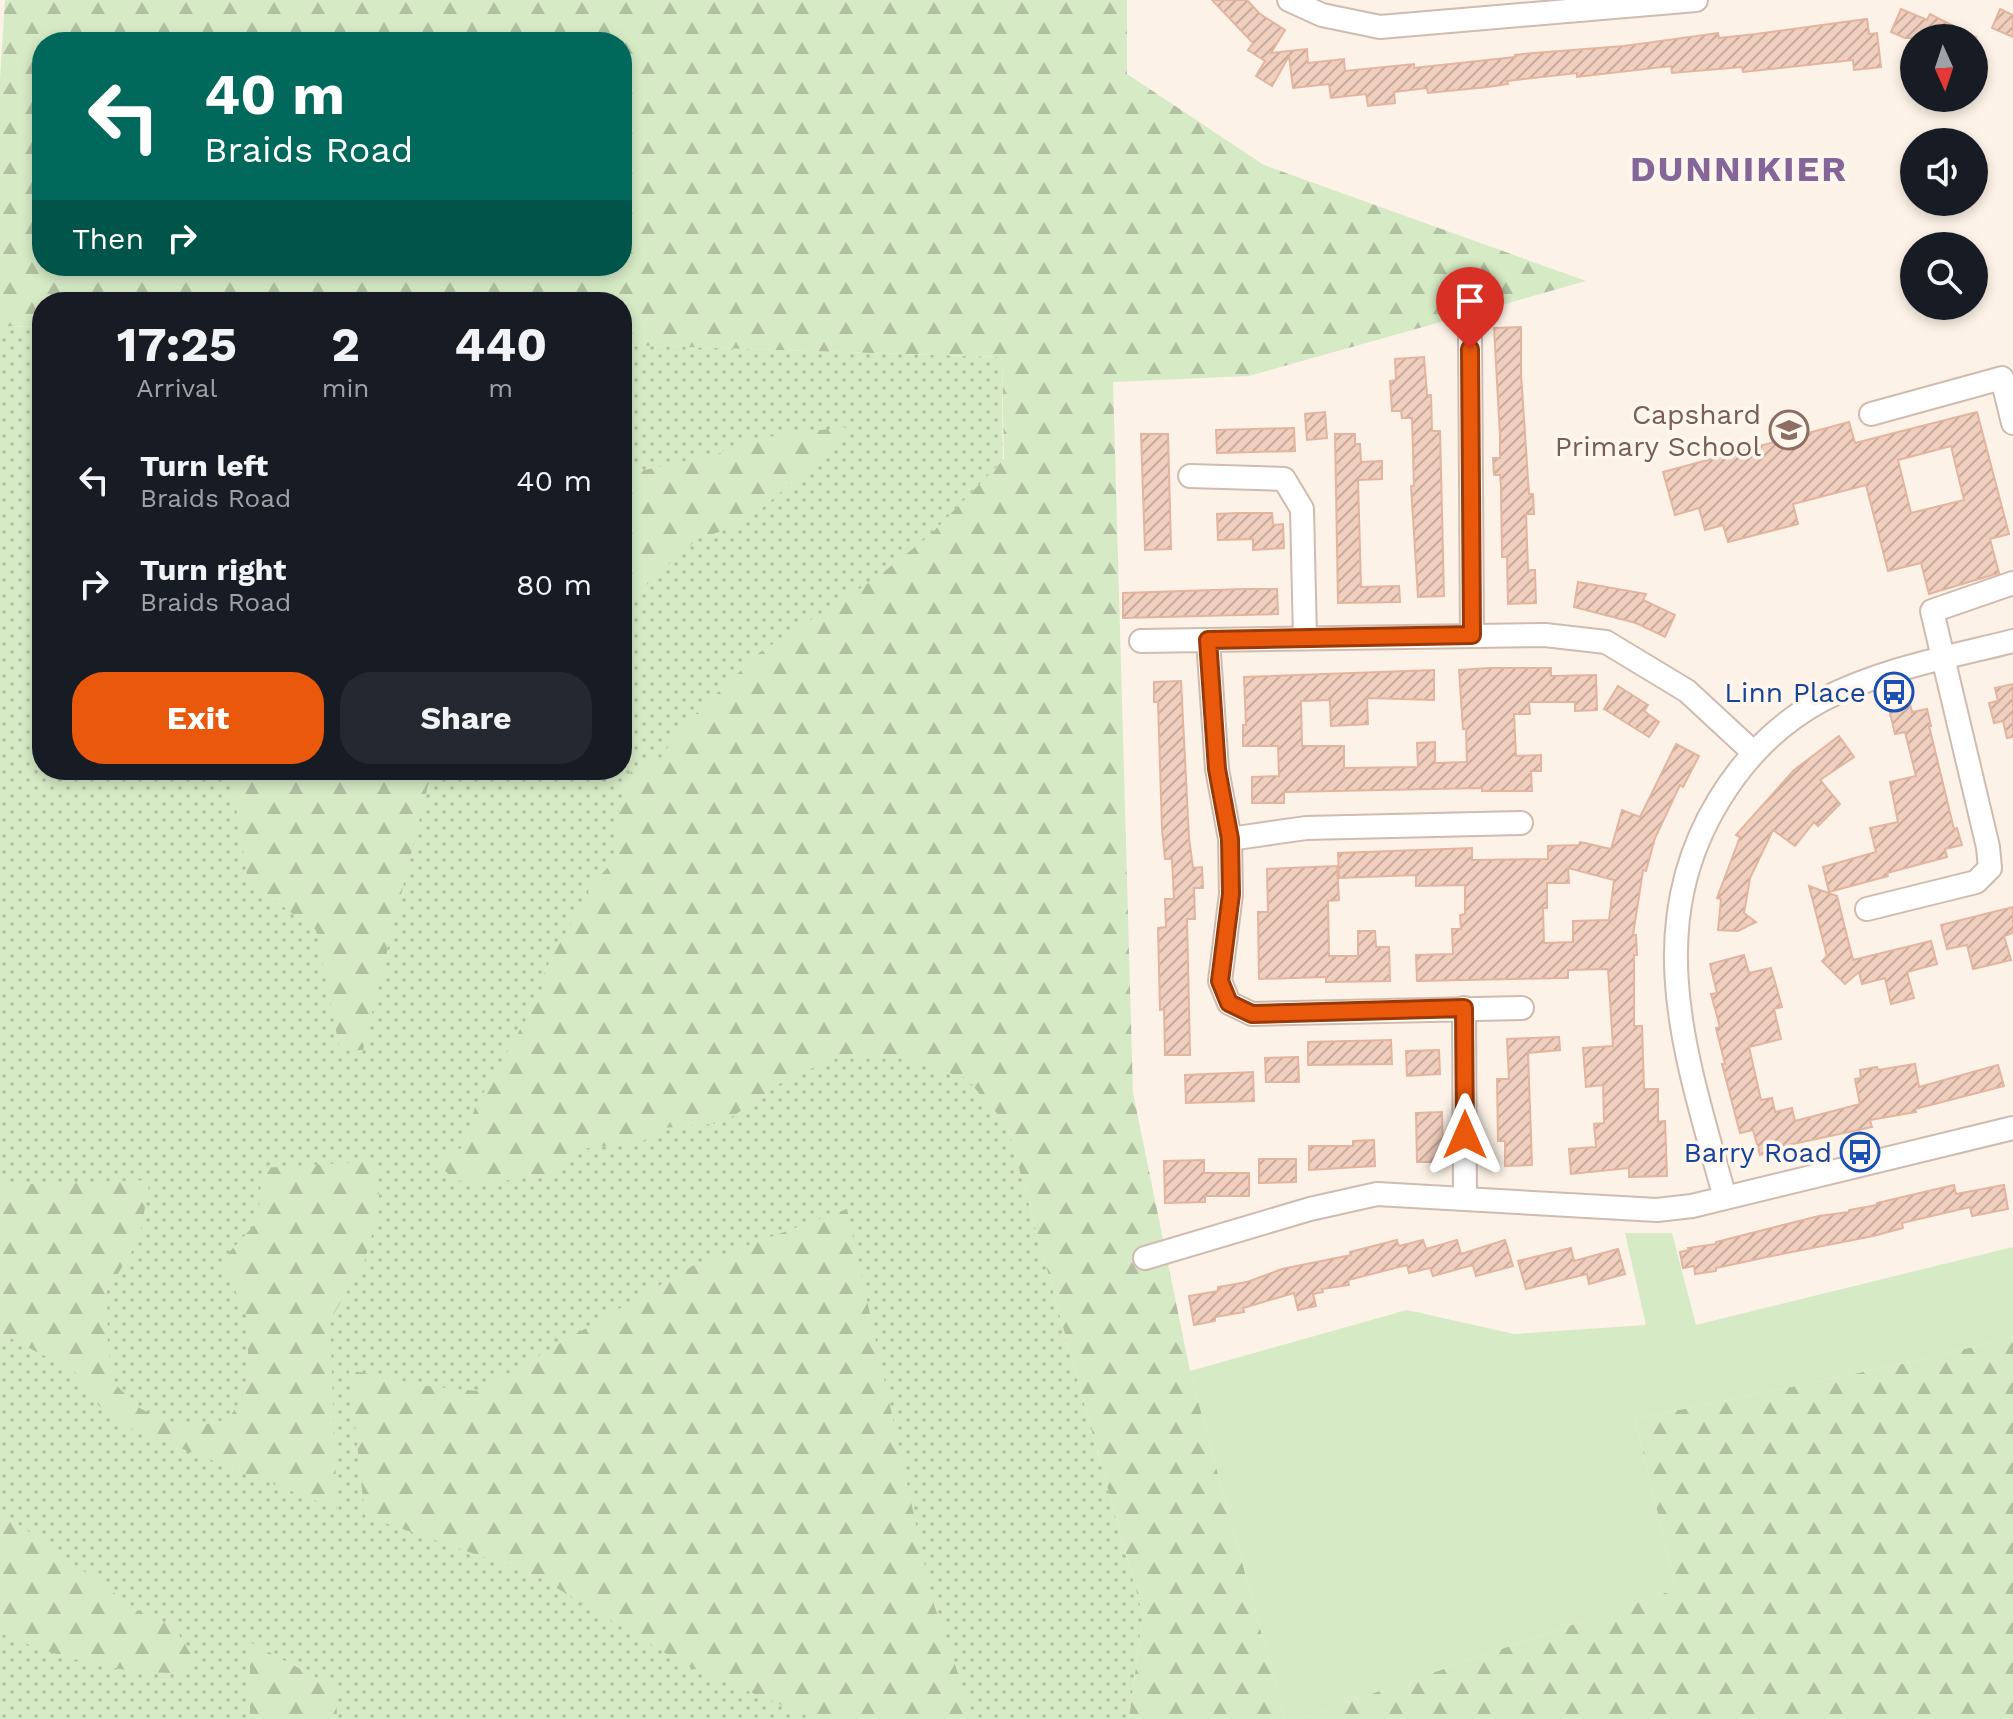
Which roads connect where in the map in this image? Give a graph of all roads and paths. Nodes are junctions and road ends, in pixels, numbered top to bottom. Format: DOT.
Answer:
graph roads {
  1 [pos="1289,0"];
  2 [pos="1696,0"];
  3 [pos="1470,331"];
  4 [pos="1871,414"];
  5 [pos="2013,423"];
  6 [pos="1190,476"];
  7 [pos="2013,583"];
  8 [pos="1472,635"];
  9 [pos="1305,638"];
  10 [pos="1208,640"];
  11 [pos="1141,641"];
  12 [pos="2013,641"];
  13 [pos="1945,657"];
  14 [pos="1754,753"];
  15 [pos="1521,823"];
  16 [pos="1230,839"];
  17 [pos="1867,909"];
  18 [pos="1464,1008"];
  19 [pos="1522,1008"];
  20 [pos="2013,1128"];
  21 [pos="1725,1198"];
  22 [pos="1465,1199"];
  23 [pos="1145,1258"];
  1 -- 2 [label="street"];
  3 -- 8 [label="street"];
  4 -- 5 [label="street"];
  6 -- 9 [label="street"];
  7 -- 13 [label="street"];
  8 -- 9 [label="street"];
  8 -- 14 [label="street"];
  9 -- 10 [label="street"];
  10 -- 11 [label="street"];
  10 -- 16 [label="street"];
  12 -- 13 [label="street"];
  13 -- 14 [label="street"];
  13 -- 17 [label="street"];
  14 -- 21 [label="street"];
  15 -- 16 [label="street"];
  16 -- 18 [label="street"];
  18 -- 19 [label="street"];
  18 -- 22 [label="street"];
  20 -- 21 [label="street"];
  21 -- 22 [label="street"];
  22 -- 23 [label="street"];
}
